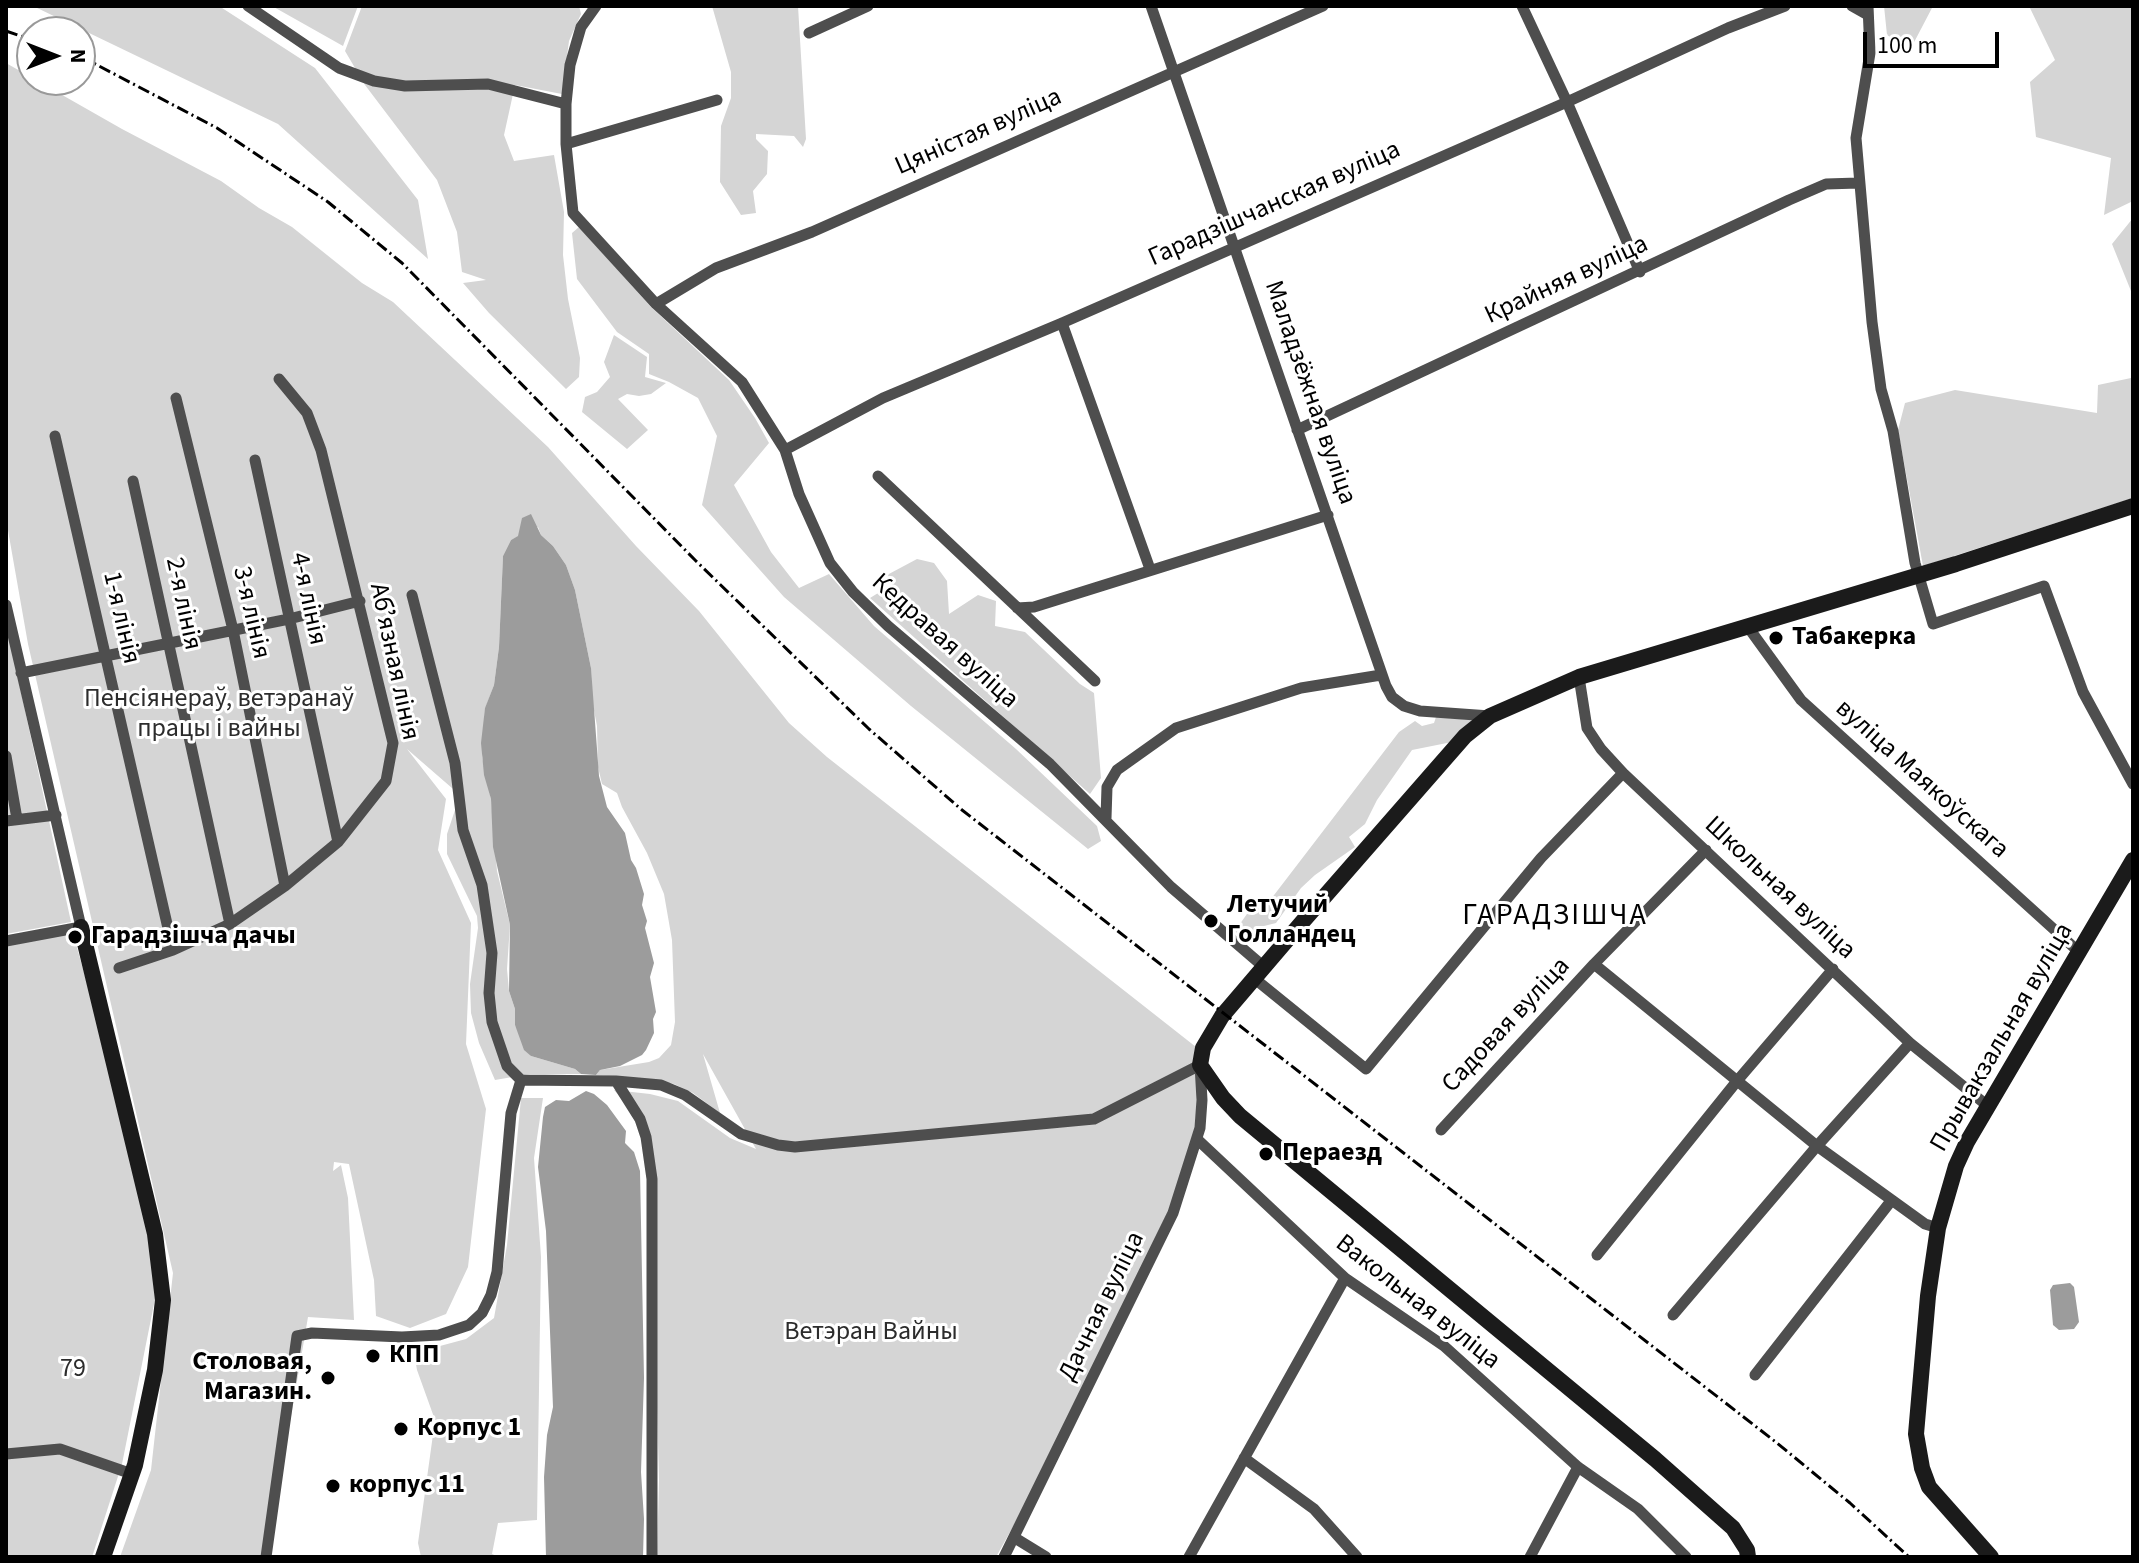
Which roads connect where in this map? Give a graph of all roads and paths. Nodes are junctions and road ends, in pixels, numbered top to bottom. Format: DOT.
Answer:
graph roads {
  1 [pos="248,6"];
  2 [pos="596,6"];
  3 [pos="868,6"];
  4 [pos="1151,6"];
  5 [pos="1323,6"];
  6 [pos="1522,6"];
  7 [pos="1785,6"];
  8 [pos="1852,6"];
  9 [pos="1868,10"];
  10 [pos="586,12"];
  11 [pos="809,33"];
  12 [pos="1174,73"];
  13 [pos="717,100"];
  14 [pos="1567,102"];
  15 [pos="566,104"];
  16 [pos="566,144"];
  17 [pos="1858,183"];
  18 [pos="1234,246"];
  19 [pos="1640,272"];
  20 [pos="656,304"];
  21 [pos="1062,323"];
  22 [pos="279,379"];
  23 [pos="176,398"];
  24 [pos="1297,430"];
  25 [pos="55,436"];
  26 [pos="785,450"];
  27 [pos="255,460"];
  28 [pos="878,476"];
  29 [pos="133,481"];
  30 [pos="2133,506"];
  31 [pos="1328,515"];
  32 [pos="1150,569"];
  33 [pos="1918,576"];
  34 [pos="412,595"];
  35 [pos="360,601"];
  36 [pos="6,607"];
  37 [pos="1017,608"];
  38 [pos="289,619"];
  39 [pos="1748,627"];
  40 [pos="233,630"];
  41 [pos="167,643"];
  42 [pos="107,656"];
  43 [pos="12,661"];
  44 [pos="21,673"];
  45 [pos="1381,675"];
  46 [pos="1579,677"];
  47 [pos="1095,681"];
  48 [pos="1490,716"];
  49 [pos="6,756"];
  50 [pos="1623,773"];
  51 [pos="2133,784"];
  52 [pos="56,815"];
  53 [pos="1106,818"];
  54 [pos="12,820"];
  55 [pos="338,842"];
  56 [pos="1706,850"];
  57 [pos="2133,860"];
  58 [pos="285,886"];
  59 [pos="230,924"];
  60 [pos="81,927"];
  61 [pos="6,941"];
  62 [pos="173,950"];
  63 [pos="2079,952"];
  64 [pos="1594,964"];
  65 [pos="119,968"];
  66 [pos="1833,969"];
  67 [pos="1260,973"];
  68 [pos="1910,1043"];
  69 [pos="1200,1065"];
  70 [pos="521,1080"];
  71 [pos="616,1081"];
  72 [pos="1737,1081"];
  73 [pos="1989,1107"];
  74 [pos="1441,1130"];
  75 [pos="1198,1140"];
  76 [pos="1817,1146"];
  77 [pos="1891,1201"];
  78 [pos="1938,1228"];
  79 [pos="1597,1255"];
  80 [pos="1345,1278"];
  81 [pos="1673,1315"];
  82 [pos="1755,1375"];
  83 [pos="6,1454"];
  84 [pos="1244,1458"];
  85 [pos="1578,1467"];
  86 [pos="132,1474"];
  87 [pos="1015,1538"];
  88 [pos="1752,1555"];
  89 [pos="103,1557"];
  90 [pos="266,1557"];
  91 [pos="652,1557"];
  92 [pos="1004,1557"];
  93 [pos="1046,1557"];
  94 [pos="1189,1557"];
  95 [pos="1357,1557"];
  96 [pos="1530,1557"];
  97 [pos="1686,1557"];
  98 [pos="1991,1557"];
  1 -- 15 [label="street"];
  2 -- 10 [label="street, Кедравая вуліца"];
  3 -- 11 [label="street"];
  4 -- 12 [label="street, Маладзёжная вуліца"];
  5 -- 12 [label="street, Цяністая вуліца"];
  6 -- 14 [label="street"];
  7 -- 14 [label="street, Гарадзішчанская вуліца"];
  8 -- 9 [label="street"];
  9 -- 17 [label="street"];
  10 -- 15 [label="street, Кедравая вуліца"];
  12 -- 18 [label="street, Маладзёжная вуліца"];
  12 -- 20 [label="street, Цяністая вуліца"];
  13 -- 16 [label="street"];
  14 -- 18 [label="street, Гарадзішчанская вуліца"];
  14 -- 19 [label="street"];
  15 -- 16 [label="street, Кедравая вуліца"];
  16 -- 20 [label="street, Кедравая вуліца"];
  17 -- 19 [label="street, Крайняя вуліца"];
  17 -- 33 [label="street"];
  18 -- 21 [label="street, Гарадзішчанская вуліца"];
  18 -- 24 [label="street, Маладзёжная вуліца"];
  19 -- 24 [label="street, Крайняя вуліца"];
  20 -- 26 [label="street, Кедравая вуліца"];
  21 -- 26 [label="street, Гарадзішчанская вуліца"];
  21 -- 32 [label="street"];
  22 -- 35 [label="street, Абʼязная лінія"];
  23 -- 40 [label="street, 3-я лінія"];
  24 -- 31 [label="street, Маладзёжная вуліца"];
  25 -- 42 [label="street, 1-я лінія"];
  26 -- 53 [label="street, Кедравая вуліца"];
  27 -- 38 [label="street, 4-я лінія"];
  28 -- 37 [label="street"];
  29 -- 41 [label="street, 2-я лінія"];
  30 -- 33 [label="main road"];
  31 -- 32 [label="street"];
  31 -- 45 [label="street, Маладзёжная вуліца"];
  32 -- 37 [label="street"];
  33 -- 39 [label="main road"];
  33 -- 51 [label="street"];
  34 -- 70 [label="street"];
  35 -- 38 [label="street"];
  35 -- 55 [label="street, Абʼязная лінія"];
  36 -- 43 [label="street"];
  37 -- 47 [label="street"];
  38 -- 40 [label="street"];
  38 -- 55 [label="street, 4-я лінія"];
  39 -- 46 [label="main road"];
  39 -- 63 [label="street, вуліца Маякоўскага"];
  40 -- 41 [label="street"];
  40 -- 58 [label="street, 3-я лінія"];
  41 -- 42 [label="street"];
  41 -- 59 [label="street, 2-я лінія"];
  42 -- 44 [label="street"];
  42 -- 62 [label="street, 1-я лінія"];
  43 -- 44 [label="street"];
  44 -- 52 [label="street"];
  45 -- 48 [label="street, Маладзёжная вуліца"];
  45 -- 53 [label="street"];
  46 -- 48 [label="main road"];
  46 -- 50 [label="street, Школьная вуліца"];
  48 -- 67 [label="main road"];
  49 -- 54 [label="street"];
  50 -- 56 [label="street, Школьная вуліца"];
  50 -- 67 [label="street, Кедравая вуліца"];
  52 -- 54 [label="street"];
  52 -- 60 [label="street"];
  53 -- 67 [label="street, Кедравая вуліца"];
  55 -- 58 [label="street, Абʼязная лінія"];
  56 -- 64 [label="street, Садовая вуліца"];
  56 -- 66 [label="street, Школьная вуліца"];
  57 -- 63 [label="main road, Прывакзальная вуліца"];
  58 -- 59 [label="street, Абʼязная лінія"];
  59 -- 62 [label="street, Абʼязная лінія"];
  60 -- 61 [label="street"];
  60 -- 86 [label="main road"];
  62 -- 65 [label="street, Абʼязная лінія"];
  63 -- 73 [label="main road, Прывакзальная вуліца"];
  64 -- 72 [label="street"];
  64 -- 74 [label="street, Садовая вуліца"];
  66 -- 68 [label="street, Школьная вуліца"];
  66 -- 72 [label="street"];
  67 -- 69 [label="main road"];
  68 -- 73 [label="street, Школьная вуліца"];
  68 -- 76 [label="street"];
  69 -- 71 [label="street"];
  69 -- 75 [label="street, Дачная вуліца"];
  69 -- 88 [label="main road"];
  70 -- 71 [label="street"];
  70 -- 90 [label="street"];
  71 -- 91 [label="street"];
  72 -- 76 [label="street"];
  72 -- 79 [label="street"];
  73 -- 78 [label="main road, Прывакзальная вуліца"];
  75 -- 80 [label="street, Вакольная вуліца"];
  75 -- 87 [label="street, Дачная вуліца"];
  76 -- 77 [label="street"];
  76 -- 81 [label="street"];
  77 -- 78 [label="street"];
  77 -- 82 [label="street"];
  78 -- 98 [label="main road, Прывакзальная вуліца"];
  80 -- 84 [label="street"];
  80 -- 85 [label="street, Вакольная вуліца"];
  83 -- 86 [label="street"];
  84 -- 94 [label="street"];
  84 -- 95 [label="street"];
  85 -- 96 [label="street"];
  85 -- 97 [label="street, Вакольная вуліца"];
  86 -- 89 [label="main road"];
  87 -- 92 [label="street, Дачная вуліца"];
  87 -- 93 [label="street"];
}
